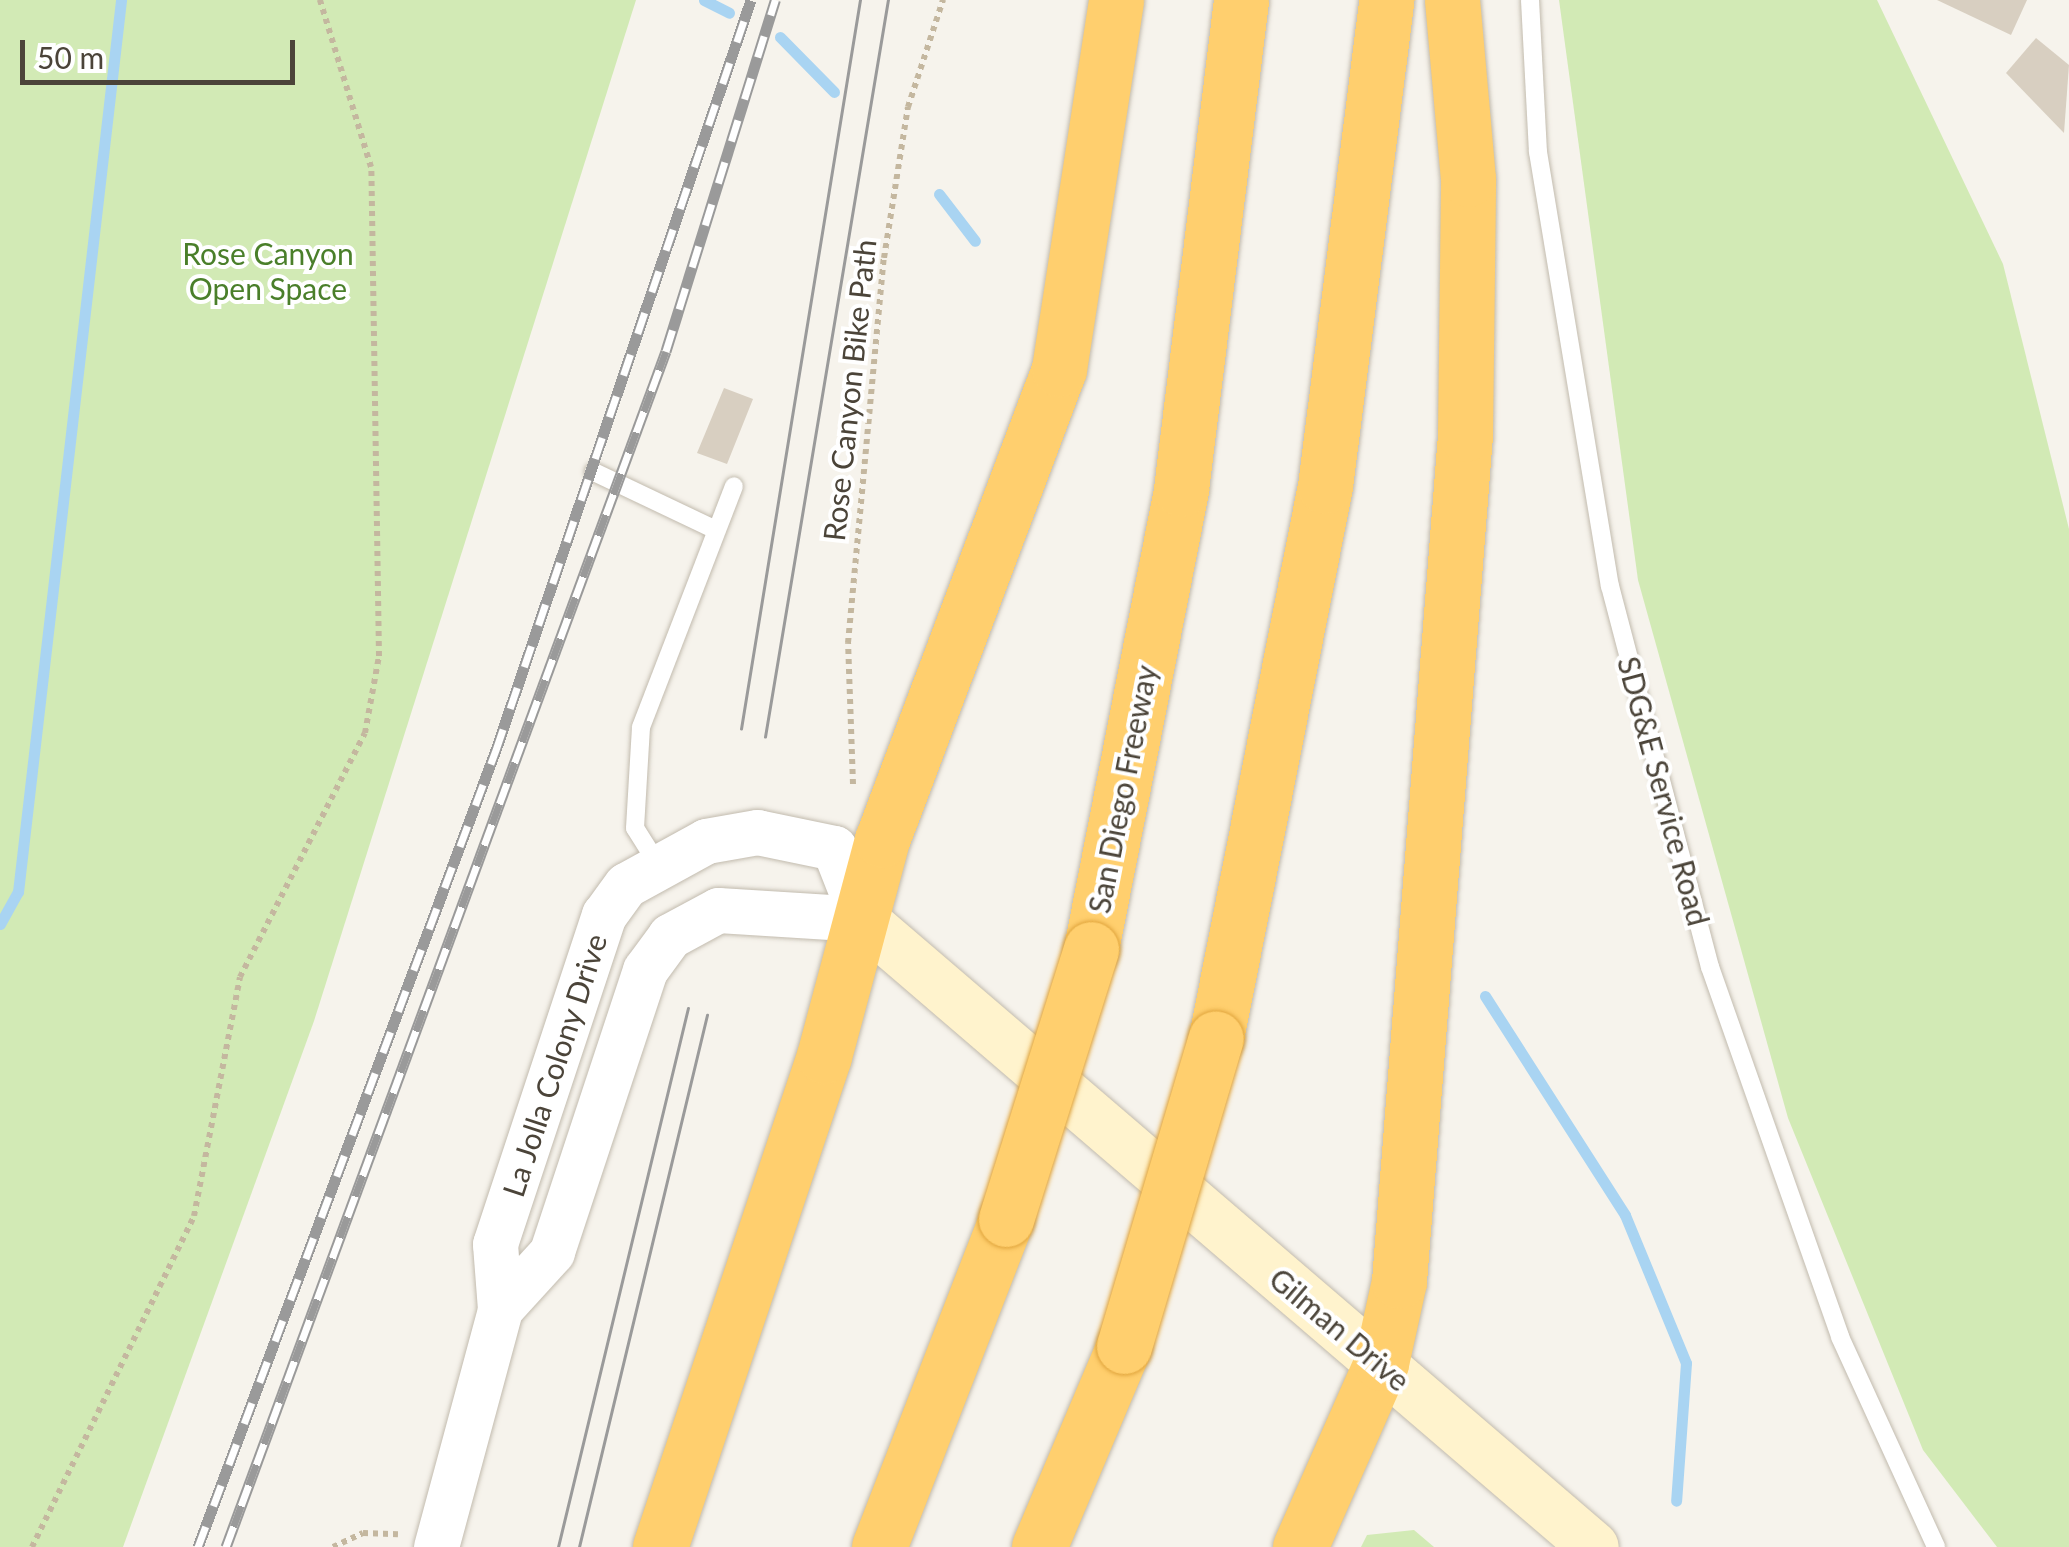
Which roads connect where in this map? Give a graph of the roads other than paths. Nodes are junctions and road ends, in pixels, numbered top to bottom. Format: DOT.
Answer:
graph roads {
  1 [pos="1116,0"];
  2 [pos="1241,0"];
  3 [pos="1386,0"];
  4 [pos="1452,0"];
  5 [pos="1530,0"];
  6 [pos="594,472"];
  7 [pos="734,486"];
  8 [pos="716,530"];
  9 [pos="657,863"];
  10 [pos="862,919"];
  11 [pos="1087,1108"];
  12 [pos="500,1309"];
  13 [pos="1381,1363"];
  14 [pos="438,1541"];
  15 [pos="660,1547"];
  16 [pos="880,1547"];
  17 [pos="1040,1547"];
  18 [pos="1300,1547"];
  19 [pos="1594,1547"];
  20 [pos="1936,1547"];
  1 -- 10 [label="highway"];
  2 -- 16 [label="highway, San Diego Freeway, bridge"];
  3 -- 17 [label="highway, bridge"];
  4 -- 13 [label="highway"];
  5 -- 20 [label="lane, SDG&E Service Road"];
  6 -- 8 [label="lane"];
  7 -- 8 [label="lane"];
  8 -- 9 [label="lane"];
  9 -- 10 [label="street, La Jolla Colony Drive"];
  9 -- 12 [label="street, La Jolla Colony Drive"];
  10 -- 11 [label="main road, La Jolla Colony Drive"];
  10 -- 12 [label="street, La Jolla Colony Drive"];
  10 -- 15 [label="highway"];
  11 -- 13 [label="main road, Gilman Drive"];
  12 -- 14 [label="street, La Jolla Colony Drive"];
  13 -- 18 [label="highway"];
  13 -- 19 [label="main road, Gilman Drive"];
}
